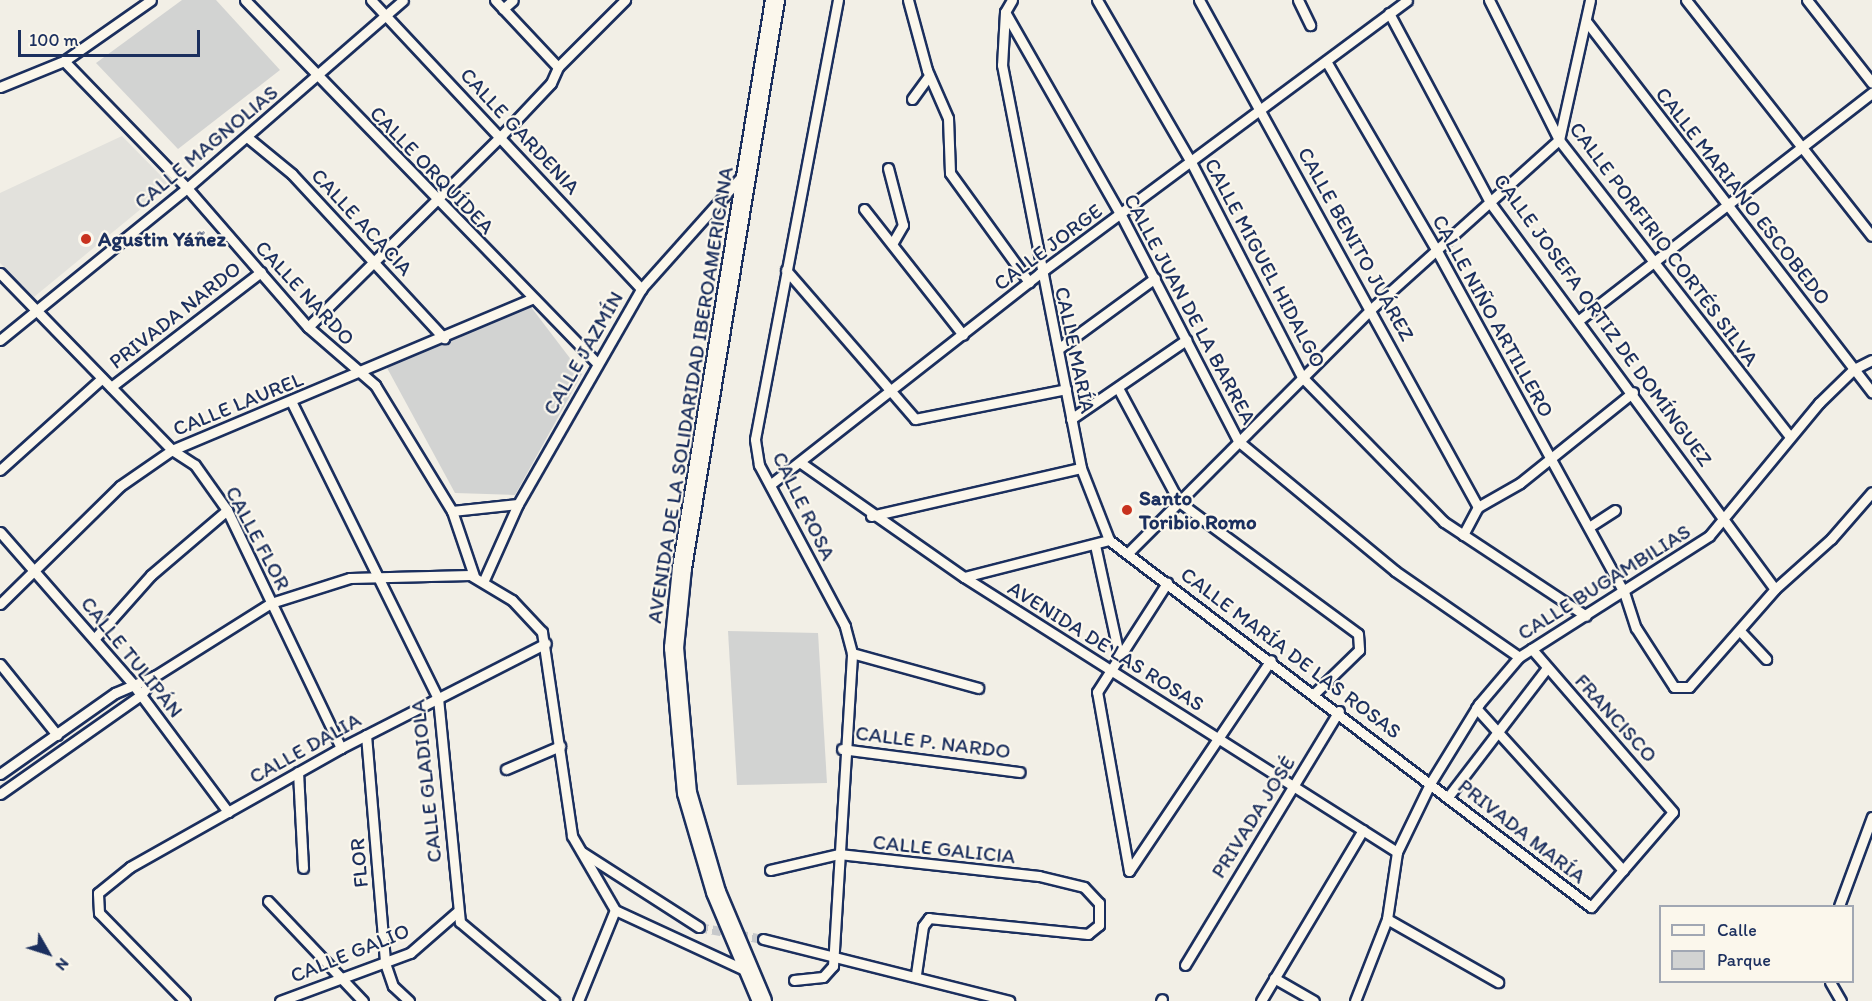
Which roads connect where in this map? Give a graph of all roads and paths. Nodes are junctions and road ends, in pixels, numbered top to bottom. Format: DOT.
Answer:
graph roads {
  1 [pos="151,0"];
  2 [pos="245,0"];
  3 [pos="371,0"];
  4 [pos="403,0"];
  5 [pos="495,0"];
  6 [pos="513,0"];
  7 [pos="625,0"];
  8 [pos="775,0"];
  9 [pos="838,0"];
  10 [pos="908,0"];
  11 [pos="1012,0"];
  12 [pos="1097,0"];
  13 [pos="1199,0"];
  14 [pos="1298,0"];
  15 [pos="1407,0"];
  16 [pos="1489,0"];
  17 [pos="1590,0"];
  18 [pos="1686,0"];
  19 [pos="1807,0"];
  20 [pos="504,9"];
  21 [pos="1005,12"];
  22 [pos="1389,13"];
  23 [pos="386,16"];
  24 [pos="1586,21"];
  25 [pos="1311,25"];
  26 [pos="64,61"];
  27 [pos="1326,61"];
  28 [pos="558,66"];
  29 [pos="318,76"];
  30 [pos="929,76"];
  31 [pos="1872,83"];
  32 [pos="0,87"];
  33 [pos="1872,93"];
  34 [pos="912,99"];
  35 [pos="1260,110"];
  36 [pos="502,135"];
  37 [pos="246,137"];
  38 [pos="1559,140"];
  39 [pos="1803,145"];
  40 [pos="1191,162"];
  41 [pos="749,168"];
  42 [pos="888,168"];
  43 [pos="187,188"];
  44 [pos="436,201"];
  45 [pos="1726,203"];
  46 [pos="1491,204"];
  47 [pos="864,209"];
  48 [pos="1121,215"];
  49 [pos="1872,236"];
  50 [pos="892,244"];
  51 [pos="1437,251"];
  52 [pos="1652,260"];
  53 [pos="374,261"];
  54 [pos="786,270"];
  55 [pos="261,272"];
  56 [pos="0,273"];
  57 [pos="1040,273"];
  58 [pos="1155,278"];
  59 [pos="1029,282"];
  60 [pos="641,289"];
  61 [pos="531,299"];
  62 [pos="1371,309"];
  63 [pos="37,313"];
  64 [pos="1580,320"];
  65 [pos="308,327"];
  66 [pos="963,335"];
  67 [pos="444,338"];
  68 [pos="0,340"];
  69 [pos="1186,340"];
  70 [pos="1058,349"];
  71 [pos="1872,360"];
  72 [pos="596,362"];
  73 [pos="1854,369"];
  74 [pos="360,371"];
  75 [pos="1302,377"];
  76 [pos="102,378"];
  77 [pos="111,387"];
  78 [pos="1118,387"];
  79 [pos="1066,389"];
  80 [pos="892,392"];
  81 [pos="1633,392"];
  82 [pos="1872,393"];
  83 [pos="292,403"];
  84 [pos="1071,419"];
  85 [pos="1790,437"];
  86 [pos="1238,441"];
  87 [pos="172,450"];
  88 [pos="1551,459"];
  89 [pos="801,463"];
  90 [pos="1081,468"];
  91 [pos="0,470"];
  92 [pos="771,484"];
  93 [pos="1872,492"];
  94 [pos="1179,502"];
  95 [pos="518,504"];
  96 [pos="1479,507"];
  97 [pos="227,510"];
  98 [pos="1615,510"];
  99 [pos="452,511"];
  100 [pos="871,516"];
  101 [pos="1725,519"];
  102 [pos="1589,527"];
  103 [pos="0,532"];
  104 [pos="1462,536"];
  105 [pos="1109,540"];
  106 [pos="1095,545"];
  107 [pos="1128,553"];
  108 [pos="36,568"];
  109 [pos="474,576"];
  110 [pos="964,577"];
  111 [pos="381,580"];
  112 [pos="484,580"];
  113 [pos="1167,582"];
  114 [pos="1775,589"];
  115 [pos="1624,592"];
  116 [pos="271,603"];
  117 [pos="0,604"];
  118 [pos="1586,616"];
  119 [pos="1741,632"];
  120 [pos="95,638"];
  121 [pos="546,643"];
  122 [pos="1532,649"];
  123 [pos="852,653"];
  124 [pos="1119,655"];
  125 [pos="1519,657"];
  126 [pos="1766,659"];
  127 [pos="1271,660"];
  128 [pos="0,664"];
  129 [pos="1109,668"];
  130 [pos="1547,669"];
  131 [pos="155,676"];
  132 [pos="132,683"];
  133 [pos="978,688"];
  134 [pos="1315,693"];
  135 [pos="141,695"];
  136 [pos="438,698"];
  137 [pos="1476,708"];
  138 [pos="1339,711"];
  139 [pos="1498,732"];
  140 [pos="57,735"];
  141 [pos="366,735"];
  142 [pos="1219,738"];
  143 [pos="560,746"];
  144 [pos="341,748"];
  145 [pos="842,749"];
  146 [pos="506,769"];
  147 [pos="298,772"];
  148 [pos="1020,772"];
  149 [pos="0,774"];
  150 [pos="1431,782"];
  151 [pos="1293,786"];
  152 [pos="0,794"];
  153 [pos="1449,797"];
  154 [pos="228,812"];
  155 [pos="1872,817"];
  156 [pos="1363,830"];
  157 [pos="579,850"];
  158 [pos="1397,852"];
  159 [pos="838,854"];
  160 [pos="303,868"];
  161 [pos="770,870"];
  162 [pos="1623,870"];
  163 [pos="268,901"];
  164 [pos="1839,905"];
  165 [pos="615,910"];
  166 [pos="458,912"];
  167 [pos="1387,919"];
  168 [pos="699,927"];
  169 [pos="764,939"];
  170 [pos="834,956"];
  171 [pos="385,963"];
  172 [pos="1185,965"];
  173 [pos="748,971"];
  174 [pos="916,974"];
  175 [pos="341,976"];
  176 [pos="1274,978"];
  177 [pos="794,980"];
  178 [pos="1498,982"];
  179 [pos="1831,983"];
  180 [pos="185,1001"];
  181 [pos="280,1001"];
  182 [pos="363,1001"];
  183 [pos="410,1001"];
  184 [pos="554,1001"];
  185 [pos="578,1001"];
  186 [pos="762,1001"];
  187 [pos="1009,1001"];
  188 [pos="1261,1001"];
  189 [pos="1314,1001"];
  190 [pos="1355,1001"];
  191 [pos="1841,1001"];
  1 -- 26 [label="street"];
  2 -- 29 [label="street, CALLE ORQUÍDEA"];
  3 -- 23 [label="street, CALLE GARDENIA"];
  4 -- 23 [label="street, CALLE MAGNOLIAS"];
  5 -- 20 [label="street"];
  6 -- 20 [label="street"];
  7 -- 28 [label="street"];
  8 -- 41 [label="highway, AVENIDA DE LA SOLIDARIDAD IBEROAMERICANA"];
  9 -- 54 [label="street, CALLE ROSA"];
  10 -- 30 [label="street"];
  11 -- 21 [label="street, CALLE MARÍA"];
  12 -- 40 [label="street, CALLE MIGUEL HIDALGO"];
  13 -- 35 [label="street, CALLE BENITO JUÁREZ"];
  14 -- 25 [label="street"];
  15 -- 22 [label="street, CALLE JORGE"];
  16 -- 38 [label="street, CALLE PORFIRIO CORTÉS SILVA"];
  17 -- 24 [label="street"];
  18 -- 39 [label="street"];
  19 -- 31 [label="street"];
  20 -- 28 [label="street"];
  21 -- 48 [label="street, CALLE JUAN DE LA BARREA"];
  21 -- 57 [label="street, CALLE MARÍA"];
  22 -- 27 [label="street, CALLE JORGE"];
  22 -- 46 [label="street, CALLE JOSEFA ORTIZ DE DOMÍNGUEZ"];
  23 -- 29 [label="street, CALLE MAGNOLIAS"];
  23 -- 36 [label="street, CALLE GARDENIA"];
  24 -- 38 [label="street"];
  24 -- 45 [label="street, CALLE MARIANO ESCOBEDO"];
  26 -- 32 [label="street"];
  26 -- 43 [label="street, CALLE NARDO"];
  27 -- 35 [label="street, CALLE JORGE"];
  27 -- 51 [label="street, CALLE NIÑO ARTILLERO"];
  28 -- 36 [label="street"];
  29 -- 37 [label="street, CALLE MAGNOLIAS"];
  29 -- 44 [label="street, CALLE ORQUÍDEA"];
  30 -- 34 [label="street"];
  30 -- 59 [label="street"];
  33 -- 39 [label="street"];
  35 -- 40 [label="street, CALLE JORGE"];
  35 -- 62 [label="street, CALLE BENITO JUÁREZ"];
  36 -- 44 [label="street"];
  36 -- 60 [label="street, CALLE GARDENIA"];
  37 -- 43 [label="street, CALLE MAGNOLIAS"];
  37 -- 53 [label="street, CALLE ACACIA"];
  38 -- 46 [label="street"];
  38 -- 52 [label="street, CALLE PORFIRIO CORTÉS SILVA"];
  39 -- 45 [label="street"];
  39 -- 49 [label="street"];
  40 -- 48 [label="street, CALLE JORGE"];
  40 -- 75 [label="street, CALLE MIGUEL HIDALGO"];
  41 -- 60 [label="street, CALLE JAZMÍN"];
  41 -- 173 [label="highway, AVENIDA DE LA SOLIDARIDAD IBEROAMERICANA"];
  42 -- 50 [label="street"];
  43 -- 55 [label="street, CALLE NARDO"];
  43 -- 63 [label="street, CALLE MAGNOLIAS"];
  44 -- 53 [label="street"];
  44 -- 61 [label="street, CALLE ORQUÍDEA"];
  45 -- 52 [label="street"];
  45 -- 73 [label="street, CALLE MARIANO ESCOBEDO"];
  46 -- 51 [label="street"];
  46 -- 64 [label="street, CALLE JOSEFA ORTIZ DE DOMÍNGUEZ"];
  47 -- 50 [label="street"];
  48 -- 57 [label="street, CALLE JORGE"];
  48 -- 58 [label="street, CALLE JUAN DE LA BARREA"];
  50 -- 66 [label="street"];
  51 -- 62 [label="street"];
  51 -- 88 [label="street, CALLE NIÑO ARTILLERO"];
  52 -- 64 [label="street"];
  52 -- 85 [label="street, CALLE PORFIRIO CORTÉS SILVA"];
  53 -- 65 [label="street"];
  53 -- 67 [label="street, CALLE ACACIA"];
  54 -- 80 [label="street"];
  54 -- 92 [label="street, CALLE ROSA"];
  55 -- 65 [label="street, CALLE NARDO"];
  55 -- 77 [label="street, PRIVADA NARDO"];
  56 -- 63 [label="street, CALLE FLOR"];
  57 -- 59 [label="street, CALLE JORGE"];
  57 -- 70 [label="street, CALLE MARÍA"];
  58 -- 69 [label="street, CALLE JUAN DE LA BARREA"];
  58 -- 70 [label="street"];
  59 -- 66 [label="street, CALLE JORGE"];
  60 -- 72 [label="street, CALLE JAZMÍN"];
  61 -- 67 [label="street, CALLE LAUREL"];
  61 -- 72 [label="street, CALLE ORQUÍDEA"];
  62 -- 75 [label="street"];
  62 -- 96 [label="street, CALLE BENITO JUÁREZ"];
  63 -- 68 [label="street, CALLE MAGNOLIAS"];
  63 -- 76 [label="street, CALLE FLOR"];
  64 -- 81 [label="street, CALLE JOSEFA ORTIZ DE DOMÍNGUEZ"];
  65 -- 74 [label="street, CALLE NARDO"];
  66 -- 80 [label="street, CALLE JORGE"];
  67 -- 74 [label="street, CALLE LAUREL"];
  69 -- 78 [label="street"];
  69 -- 86 [label="street, CALLE JUAN DE LA BARREA"];
  70 -- 79 [label="street, CALLE MARÍA"];
  71 -- 73 [label="street, CALLE BUGAMBILIAS"];
  72 -- 95 [label="street, CALLE JAZMÍN"];
  73 -- 82 [label="street, CALLE MARIANO ESCOBEDO"];
  73 -- 85 [label="street, CALLE BUGAMBILIAS"];
  74 -- 83 [label="street, CALLE LAUREL"];
  74 -- 99 [label="street, CALLE NARDO"];
  75 -- 86 [label="street"];
  75 -- 104 [label="street, CALLE MIGUEL HIDALGO"];
  76 -- 77 [label="street, CALLE FLOR"];
  76 -- 91 [label="street"];
  77 -- 87 [label="street, CALLE FLOR"];
  78 -- 84 [label="street"];
  78 -- 94 [label="street"];
  79 -- 80 [label="street"];
  79 -- 84 [label="street, CALLE MARÍA"];
  80 -- 89 [label="street, CALLE JORGE"];
  81 -- 88 [label="street"];
  81 -- 101 [label="street, CALLE JOSEFA ORTIZ DE DOMÍNGUEZ"];
  83 -- 87 [label="street, CALLE LAUREL"];
  83 -- 111 [label="street, CALLE GLADIOLA"];
  84 -- 90 [label="street, CALLE MARÍA"];
  85 -- 101 [label="street, CALLE BUGAMBILIAS"];
  86 -- 94 [label="street"];
  86 -- 125 [label="street, CALLE JUAN DE LA BARREA"];
  87 -- 97 [label="street, CALLE FLOR"];
  87 -- 108 [label="street, CALLE LAUREL"];
  88 -- 96 [label="street"];
  88 -- 102 [label="street, CALLE NIÑO ARTILLERO"];
  89 -- 92 [label="street, CALLE JORGE"];
  89 -- 100 [label="street, AVENIDA DE LAS ROSAS"];
  90 -- 100 [label="street"];
  90 -- 105 [label="street, CALLE MARÍA"];
  92 -- 123 [label="street, CALLE ROSA"];
  93 -- 114 [label="street"];
  94 -- 107 [label="street"];
  94 -- 134 [label="street"];
  95 -- 99 [label="street"];
  95 -- 112 [label="street, CALLE JAZMÍN"];
  96 -- 104 [label="street"];
  97 -- 116 [label="street, CALLE FLOR"];
  97 -- 120 [label="street"];
  98 -- 102 [label="street"];
  99 -- 109 [label="street, CALLE NARDO"];
  100 -- 110 [label="street, AVENIDA DE LAS ROSAS"];
  101 -- 114 [label="street, CALLE JOSEFA ORTIZ DE DOMÍNGUEZ"];
  101 -- 115 [label="street, CALLE BUGAMBILIAS"];
  102 -- 115 [label="street, CALLE NIÑO ARTILLERO"];
  103 -- 108 [label="street, CALLE TULIPÁN"];
  104 -- 118 [label="street, CALLE MIGUEL HIDALGO"];
  105 -- 106 [label="street"];
  105 -- 107 [label="street"];
  106 -- 110 [label="street"];
  106 -- 124 [label="street"];
  107 -- 113 [label="street, CALLE MARÍA DE LAS ROSAS"];
  108 -- 117 [label="street, CALLE LAUREL"];
  108 -- 120 [label="street, CALLE TULIPÁN"];
  109 -- 111 [label="street"];
  109 -- 112 [label="street"];
  110 -- 129 [label="street, AVENIDA DE LAS ROSAS"];
  111 -- 116 [label="street"];
  111 -- 136 [label="street, CALLE GLADIOLA"];
  112 -- 121 [label="street"];
  113 -- 124 [label="street"];
  113 -- 127 [label="street, CALLE MARÍA DE LAS ROSAS"];
  114 -- 119 [label="street"];
  115 -- 118 [label="street, CALLE BUGAMBILIAS"];
  115 -- 119 [label="street, CALLE NIÑO ARTILLERO"];
  116 -- 131 [label="street"];
  116 -- 144 [label="street, CALLE FLOR"];
  118 -- 122 [label="street, CALLE BUGAMBILIAS"];
  119 -- 126 [label="street"];
  120 -- 132 [label="street, CALLE TULIPÁN"];
  121 -- 136 [label="street, CALLE DALIA"];
  121 -- 143 [label="street"];
  122 -- 125 [label="street, CALLE BUGAMBILIAS"];
  122 -- 130 [label="street, FRANCISCO"];
  123 -- 133 [label="street"];
  123 -- 145 [label="street, CALLE ROSA"];
  124 -- 129 [label="street"];
  125 -- 137 [label="street, CALLE BUGAMBILIAS"];
  127 -- 134 [label="street, CALLE MARÍA DE LAS ROSAS"];
  127 -- 142 [label="street"];
  128 -- 140 [label="street"];
  129 -- 142 [label="street, AVENIDA DE LAS ROSAS"];
  129 -- 142 [label="street"];
  130 -- 139 [label="street"];
  130 -- 162 [label="street, FRANCISCO"];
  131 -- 132 [label="street"];
  131 -- 135 [label="street"];
  132 -- 135 [label="street, CALLE TULIPÁN"];
  132 -- 140 [label="street"];
  134 -- 138 [label="street, CALLE MARÍA DE LAS ROSAS"];
  135 -- 152 [label="street"];
  135 -- 154 [label="street, CALLE TULIPÁN"];
  136 -- 141 [label="street, CALLE DALIA"];
  136 -- 166 [label="street, CALLE GLADIOLA"];
  137 -- 139 [label="street"];
  137 -- 150 [label="street, CALLE BUGAMBILIAS"];
  138 -- 150 [label="street, CALLE MARÍA DE LAS ROSAS"];
  138 -- 151 [label="street, PRIVADA JOSÉ"];
  139 -- 153 [label="street"];
  139 -- 162 [label="street"];
  140 -- 149 [label="street"];
  141 -- 144 [label="street, CALLE DALIA"];
  141 -- 171 [label="street, FLOR"];
  142 -- 151 [label="street, AVENIDA DE LAS ROSAS"];
  143 -- 146 [label="street"];
  143 -- 157 [label="street"];
  144 -- 147 [label="street, CALLE DALIA"];
  145 -- 148 [label="street, CALLE P. NARDO"];
  145 -- 159 [label="street, CALLE ROSA"];
  147 -- 154 [label="street, CALLE DALIA"];
  147 -- 160 [label="street"];
  150 -- 153 [label="street, PRIVADA MARÍA"];
  150 -- 158 [label="street, CALLE BUGAMBILIAS"];
  151 -- 156 [label="street, AVENIDA DE LAS ROSAS"];
  151 -- 172 [label="street, PRIVADA JOSÉ"];
  153 -- 162 [label="street, PRIVADA MARÍA"];
  154 -- 180 [label="street, CALLE DALIA"];
  155 -- 164 [label="street"];
  156 -- 158 [label="street, AVENIDA DE LAS ROSAS"];
  156 -- 176 [label="street"];
  157 -- 165 [label="street"];
  157 -- 168 [label="street"];
  158 -- 167 [label="street, CALLE BUGAMBILIAS"];
  159 -- 161 [label="street, CALLE GALICIA"];
  159 -- 170 [label="street, CALLE ROSA"];
  159 -- 174 [label="street, CALLE GALICIA"];
  163 -- 175 [label="street"];
  165 -- 173 [label="street"];
  165 -- 185 [label="street"];
  166 -- 171 [label="street, CALLE GALIO"];
  166 -- 184 [label="street"];
  167 -- 178 [label="street"];
  167 -- 190 [label="street, CALLE BUGAMBILIAS"];
  169 -- 170 [label="street"];
  170 -- 174 [label="street"];
  170 -- 177 [label="street"];
  171 -- 175 [label="street, CALLE GALIO"];
  171 -- 183 [label="street, FLOR"];
  173 -- 186 [label="highway, AVENIDA DE LA SOLIDARIDAD IBEROAMERICANA"];
  174 -- 187 [label="street"];
  175 -- 181 [label="street, CALLE GALIO"];
  175 -- 182 [label="street"];
  176 -- 188 [label="street"];
  176 -- 189 [label="street"];
  179 -- 191 [label="street"];
}
